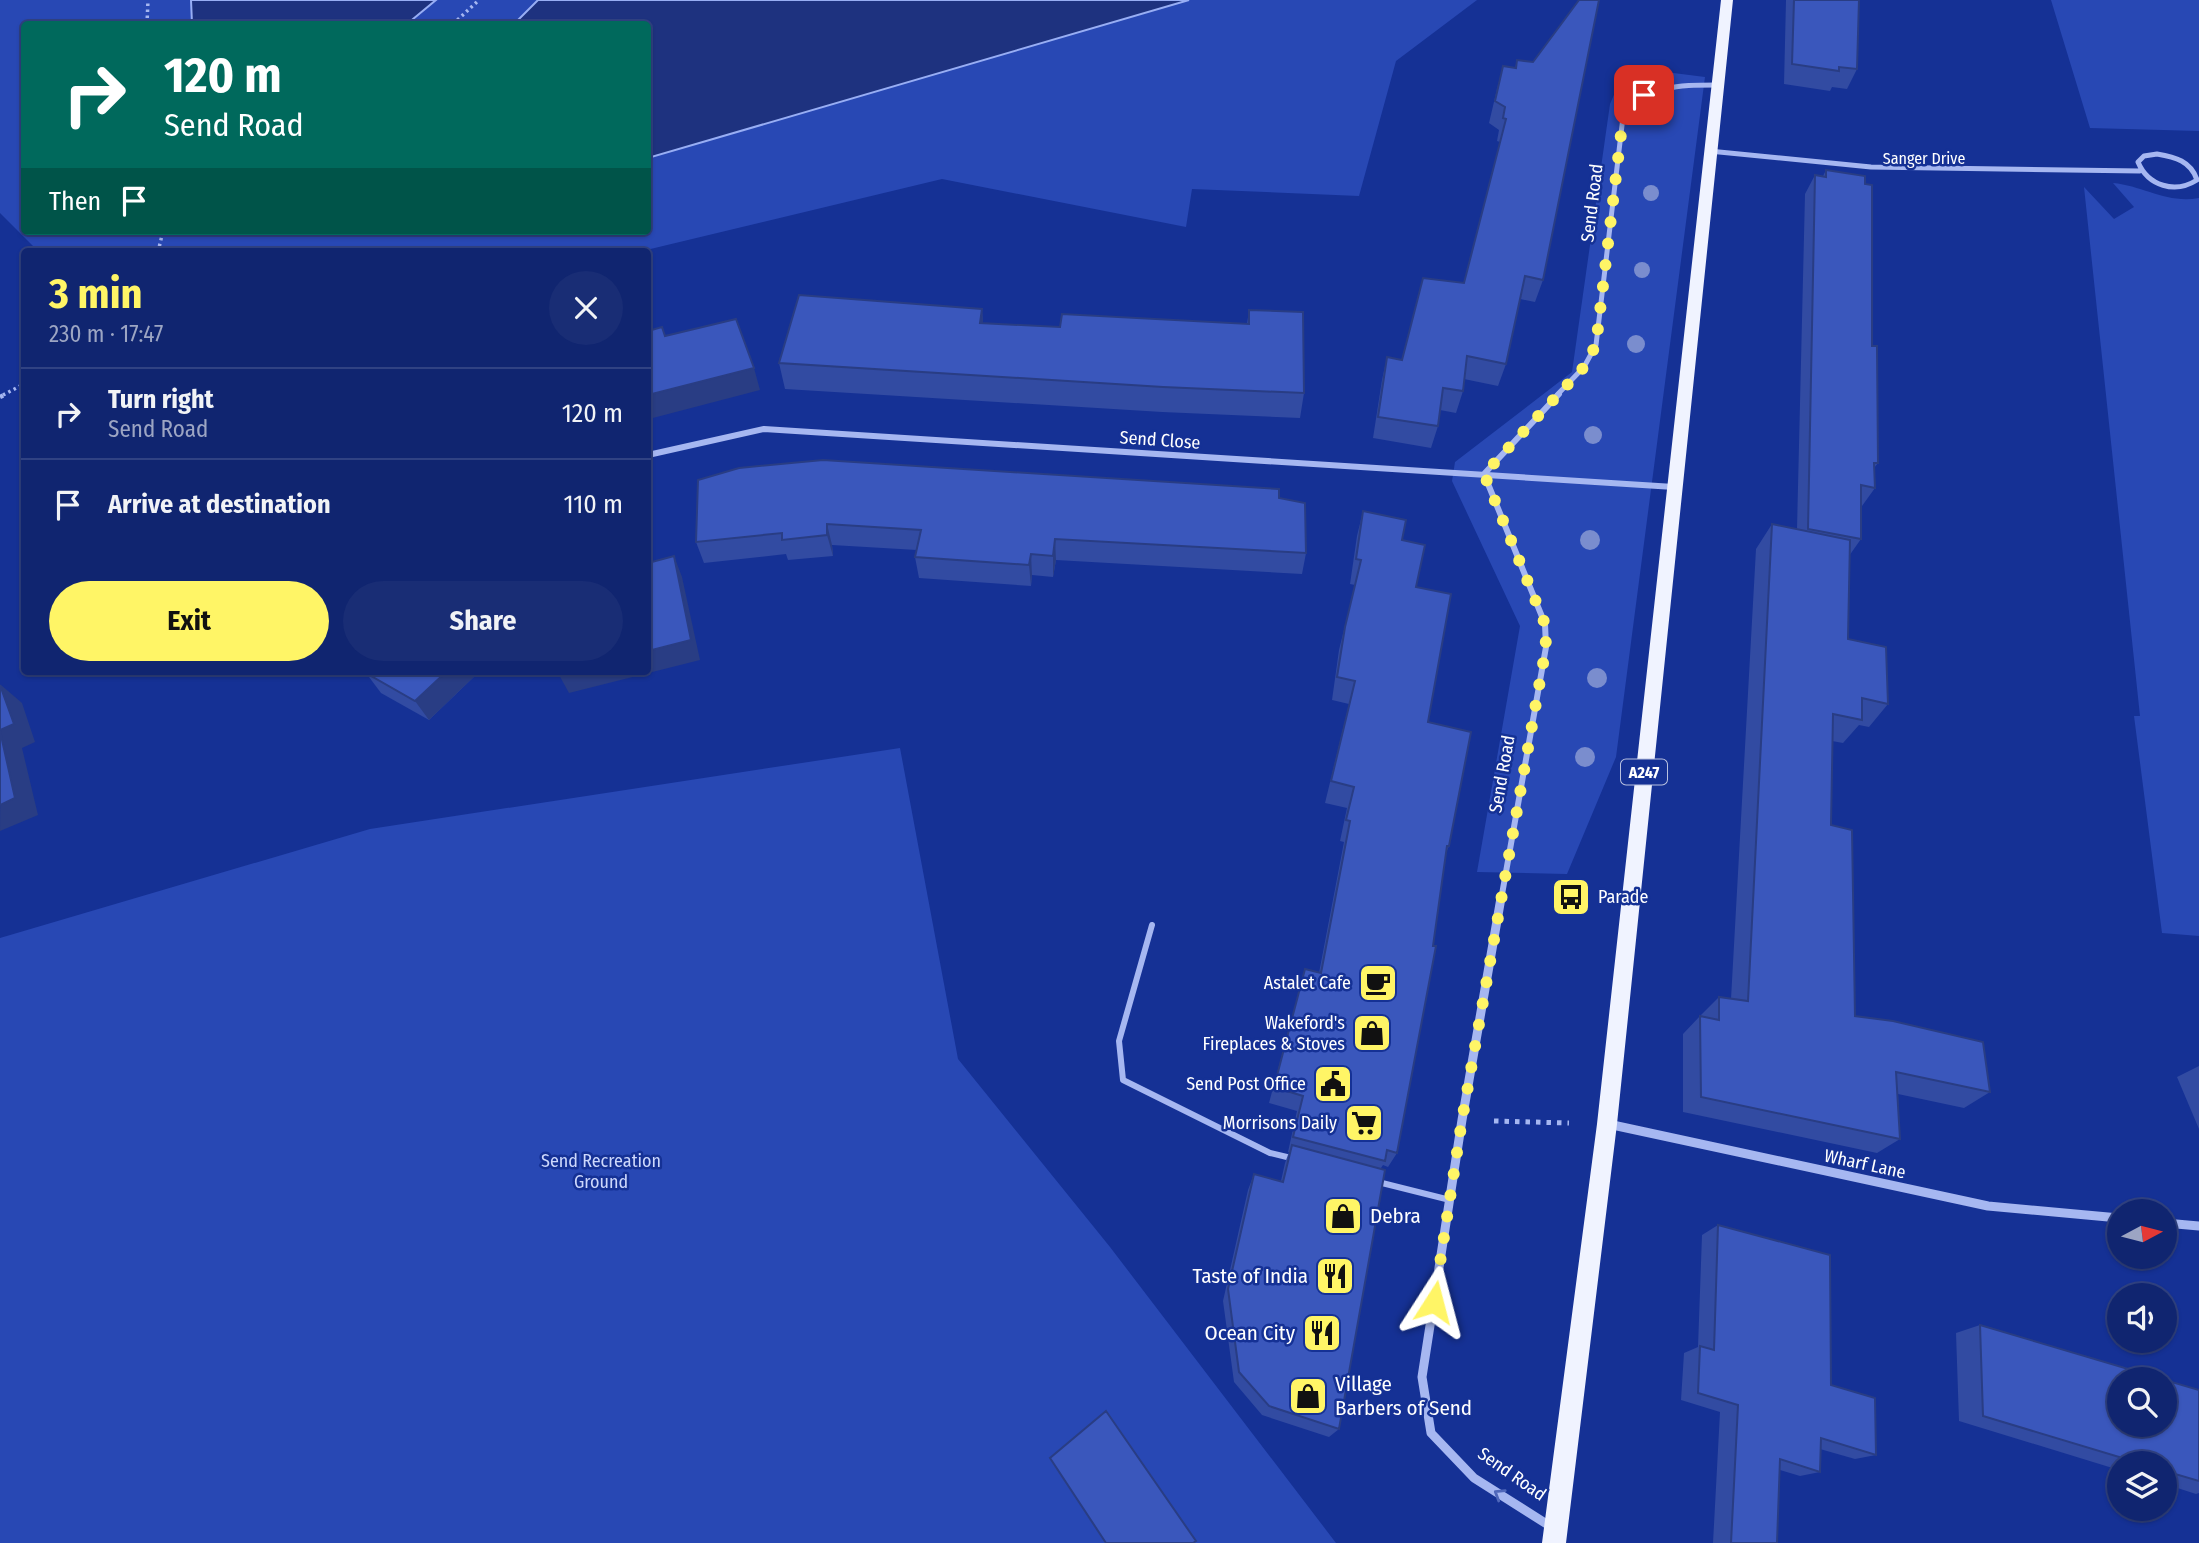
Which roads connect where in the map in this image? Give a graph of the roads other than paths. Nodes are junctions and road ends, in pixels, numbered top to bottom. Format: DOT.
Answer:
graph roads {
  1 [pos="1727,0"];
  2 [pos="1717,85"];
  3 [pos="1709,151"];
  4 [pos="2140,171"];
  5 [pos="2197,171"];
  6 [pos="651,454"];
  7 [pos="1484,474"];
  8 [pos="1674,487"];
  9 [pos="1152,925"];
  10 [pos="1607,1124"];
  11 [pos="1295,1160"];
  12 [pos="1373,1180"];
  13 [pos="1450,1200"];
  14 [pos="2107,1217"];
  15 [pos="2177,1224"];
  16 [pos="2199,1226"];
  17 [pos="1555,1536"];
  1 -- 2 [label="main road, Send Road / A247"];
  2 -- 3 [label="main road, Send Road / A247"];
  2 -- 7 [label="street, Send Road"];
  3 -- 4 [label="street, Sanger Drive"];
  3 -- 8 [label="main road, Send Road / A247"];
  4 -- 5 [label="street, Sanger Drive"];
  4 -- 5 [label="street, Sanger Drive"];
  6 -- 7 [label="street, Send Close"];
  7 -- 8 [label="street, Send Close"];
  7 -- 13 [label="street, Send Road"];
  8 -- 10 [label="main road, Send Road / A247"];
  9 -- 11 [label="lane"];
  10 -- 14 [label="street, Wharf Lane"];
  10 -- 17 [label="main road, Send Road / A247"];
  12 -- 13 [label="lane"];
  17 -- 13 [label="street, Send Road, one-way"];
  15 -- 16 [label="street"];
}
